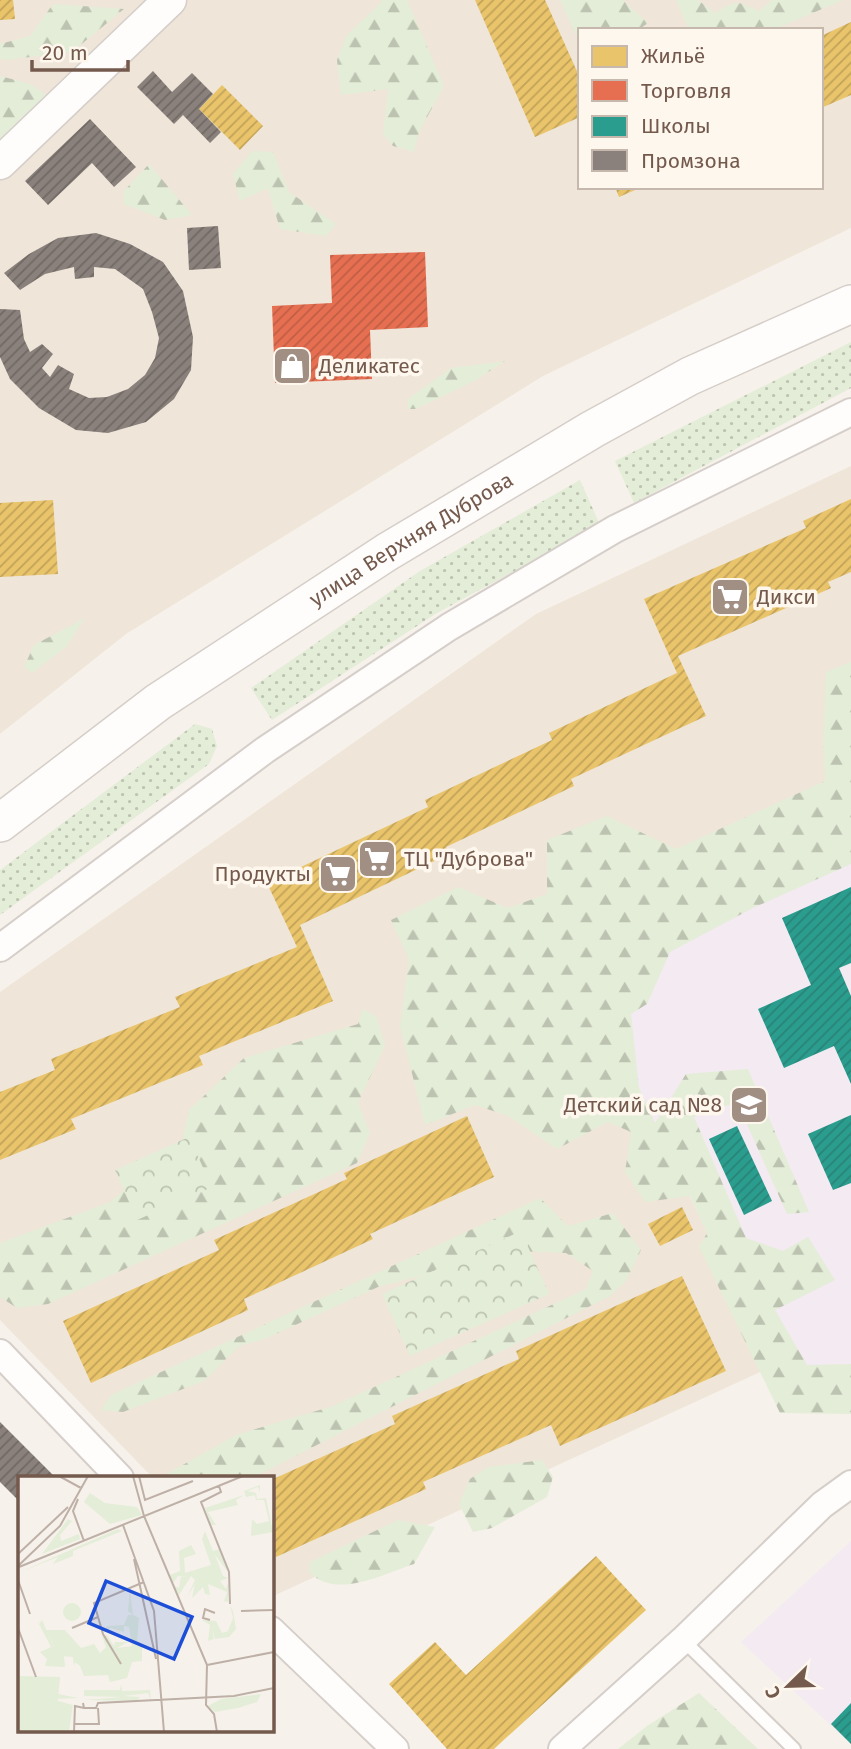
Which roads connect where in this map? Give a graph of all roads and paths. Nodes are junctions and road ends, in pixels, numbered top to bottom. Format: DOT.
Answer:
graph roads {
  1 [pos="170,0"];
  2 [pos="0,163"];
  3 [pos="851,304"];
  4 [pos="851,412"];
  5 [pos="0,823"];
  6 [pos="0,948"];
  7 [pos="0,1353"];
  8 [pos="118,1476"];
  9 [pos="851,1484"];
  10 [pos="273,1632"];
  11 [pos="682,1640"];
  12 [pos="395,1749"];
  13 [pos="562,1749"];
  14 [pos="794,1749"];
  1 -- 2 [label="street"];
  3 -- 5 [label="main road, улица Верхняя Дуброва"];
  4 -- 6 [label="street"];
  7 -- 8 [label="street"];
  9 -- 11 [label="street"];
  10 -- 12 [label="street"];
  11 -- 13 [label="street"];
  11 -- 14 [label="lane"];
}
